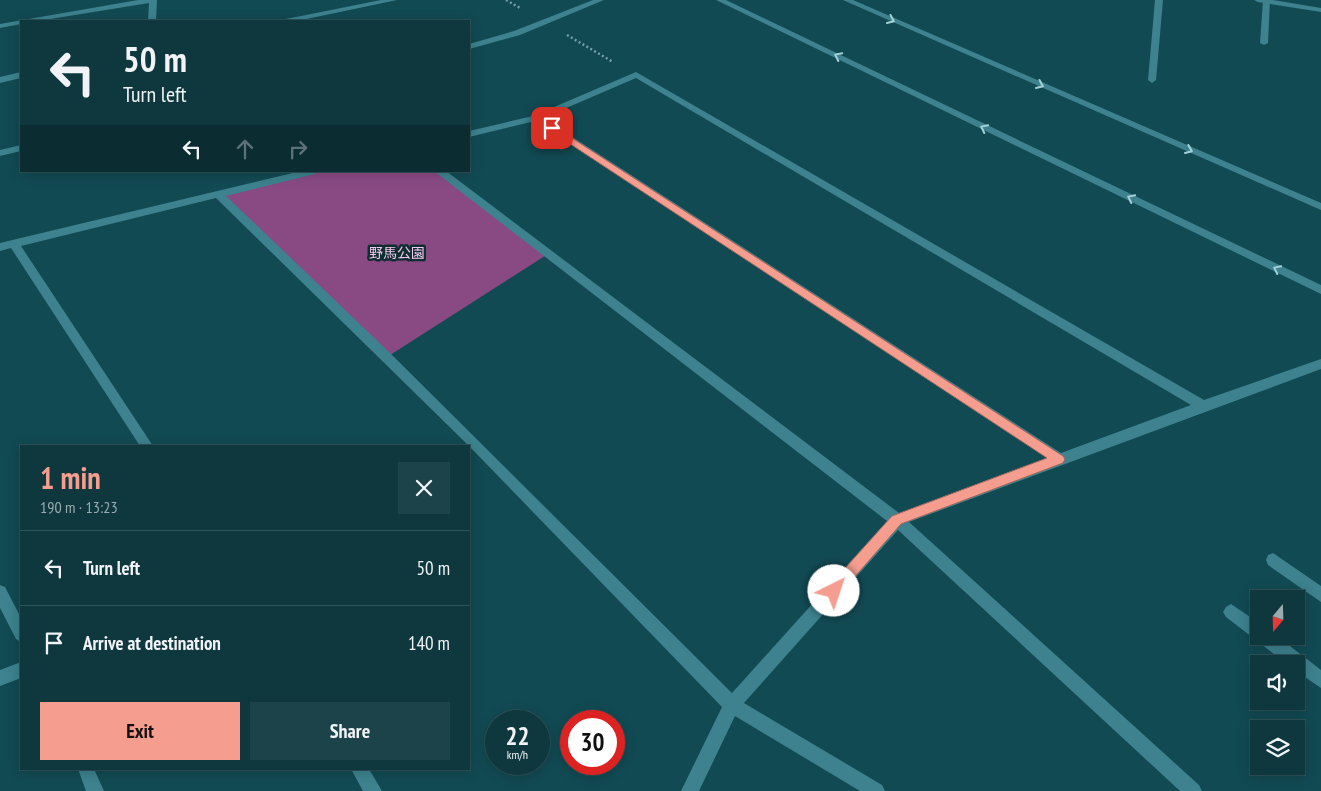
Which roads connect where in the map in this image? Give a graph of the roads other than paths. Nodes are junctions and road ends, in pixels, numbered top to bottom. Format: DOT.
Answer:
graph roads {
  1 [pos="153,0"];
  2 [pos="332,0"];
  3 [pos="393,0"];
  4 [pos="600,0"];
  5 [pos="720,0"];
  6 [pos="847,0"];
  7 [pos="1159,0"];
  8 [pos="1262,1"];
  9 [pos="345,10"];
  10 [pos="1321,10"];
  11 [pos="32,20"];
  12 [pos="152,20"];
  13 [pos="291,20"];
  14 [pos="20,22"];
  15 [pos="0,26"];
  16 [pos="1264,43"];
  17 [pos="470,47"];
  18 [pos="20,75"];
  19 [pos="0,80"];
  20 [pos="1152,80"];
  21 [pos="536,118"];
  22 [pos="470,134"];
  23 [pos="20,148"];
  24 [pos="0,153"];
  25 [pos="311,172"];
  26 [pos="440,172"];
  27 [pos="219,194"];
  28 [pos="1321,207"];
  29 [pos="14,244"];
  30 [pos="0,248"];
  31 [pos="1321,290"];
  32 [pos="1321,364"];
  33 [pos="1203,406"];
  34 [pos="146,445"];
  35 [pos="1059,459"];
  36 [pos="897,520"];
  37 [pos="1273,560"];
  38 [pos="0,592"];
  39 [pos="1321,596"];
  40 [pos="1231,612"];
  41 [pos="1250,626"];
  42 [pos="20,632"];
  43 [pos="1276,645"];
  44 [pos="20,670"];
  45 [pos="0,678"];
  46 [pos="1321,680"];
  47 [pos="732,705"];
  48 [pos="86,770"];
  49 [pos="360,770"];
  50 [pos="95,791"];
  51 [pos="374,791"];
  52 [pos="690,791"];
  53 [pos="876,791"];
  54 [pos="1192,791"];
  1 -- 11 [label="street"];
  1 -- 12 [label="street"];
  2 -- 9 [label="street"];
  3 -- 9 [label="street"];
  4 -- 17 [label="street"];
  31 -- 5 [label="street, one-way"];
  6 -- 28 [label="street, one-way"];
  7 -- 20 [label="street"];
  8 -- 10 [label="street"];
  8 -- 16 [label="street"];
  9 -- 13 [label="street"];
  14 -- 15 [label="street"];
  18 -- 19 [label="street"];
  21 -- 22 [label="street"];
  21 -- 33 [label="street"];
  21 -- 35 [label="street"];
  23 -- 24 [label="street"];
  25 -- 27 [label="street"];
  26 -- 36 [label="street"];
  27 -- 29 [label="street"];
  27 -- 47 [label="street"];
  29 -- 30 [label="street"];
  29 -- 34 [label="street"];
  32 -- 33 [label="street"];
  33 -- 35 [label="street"];
  35 -- 36 [label="street"];
  36 -- 47 [label="street"];
  36 -- 54 [label="street"];
  37 -- 39 [label="street"];
  38 -- 42 [label="street"];
  40 -- 41 [label="street"];
  43 -- 46 [label="street"];
  44 -- 45 [label="street"];
  47 -- 52 [label="street"];
  47 -- 53 [label="street"];
  48 -- 50 [label="street"];
  49 -- 51 [label="street"];
}
